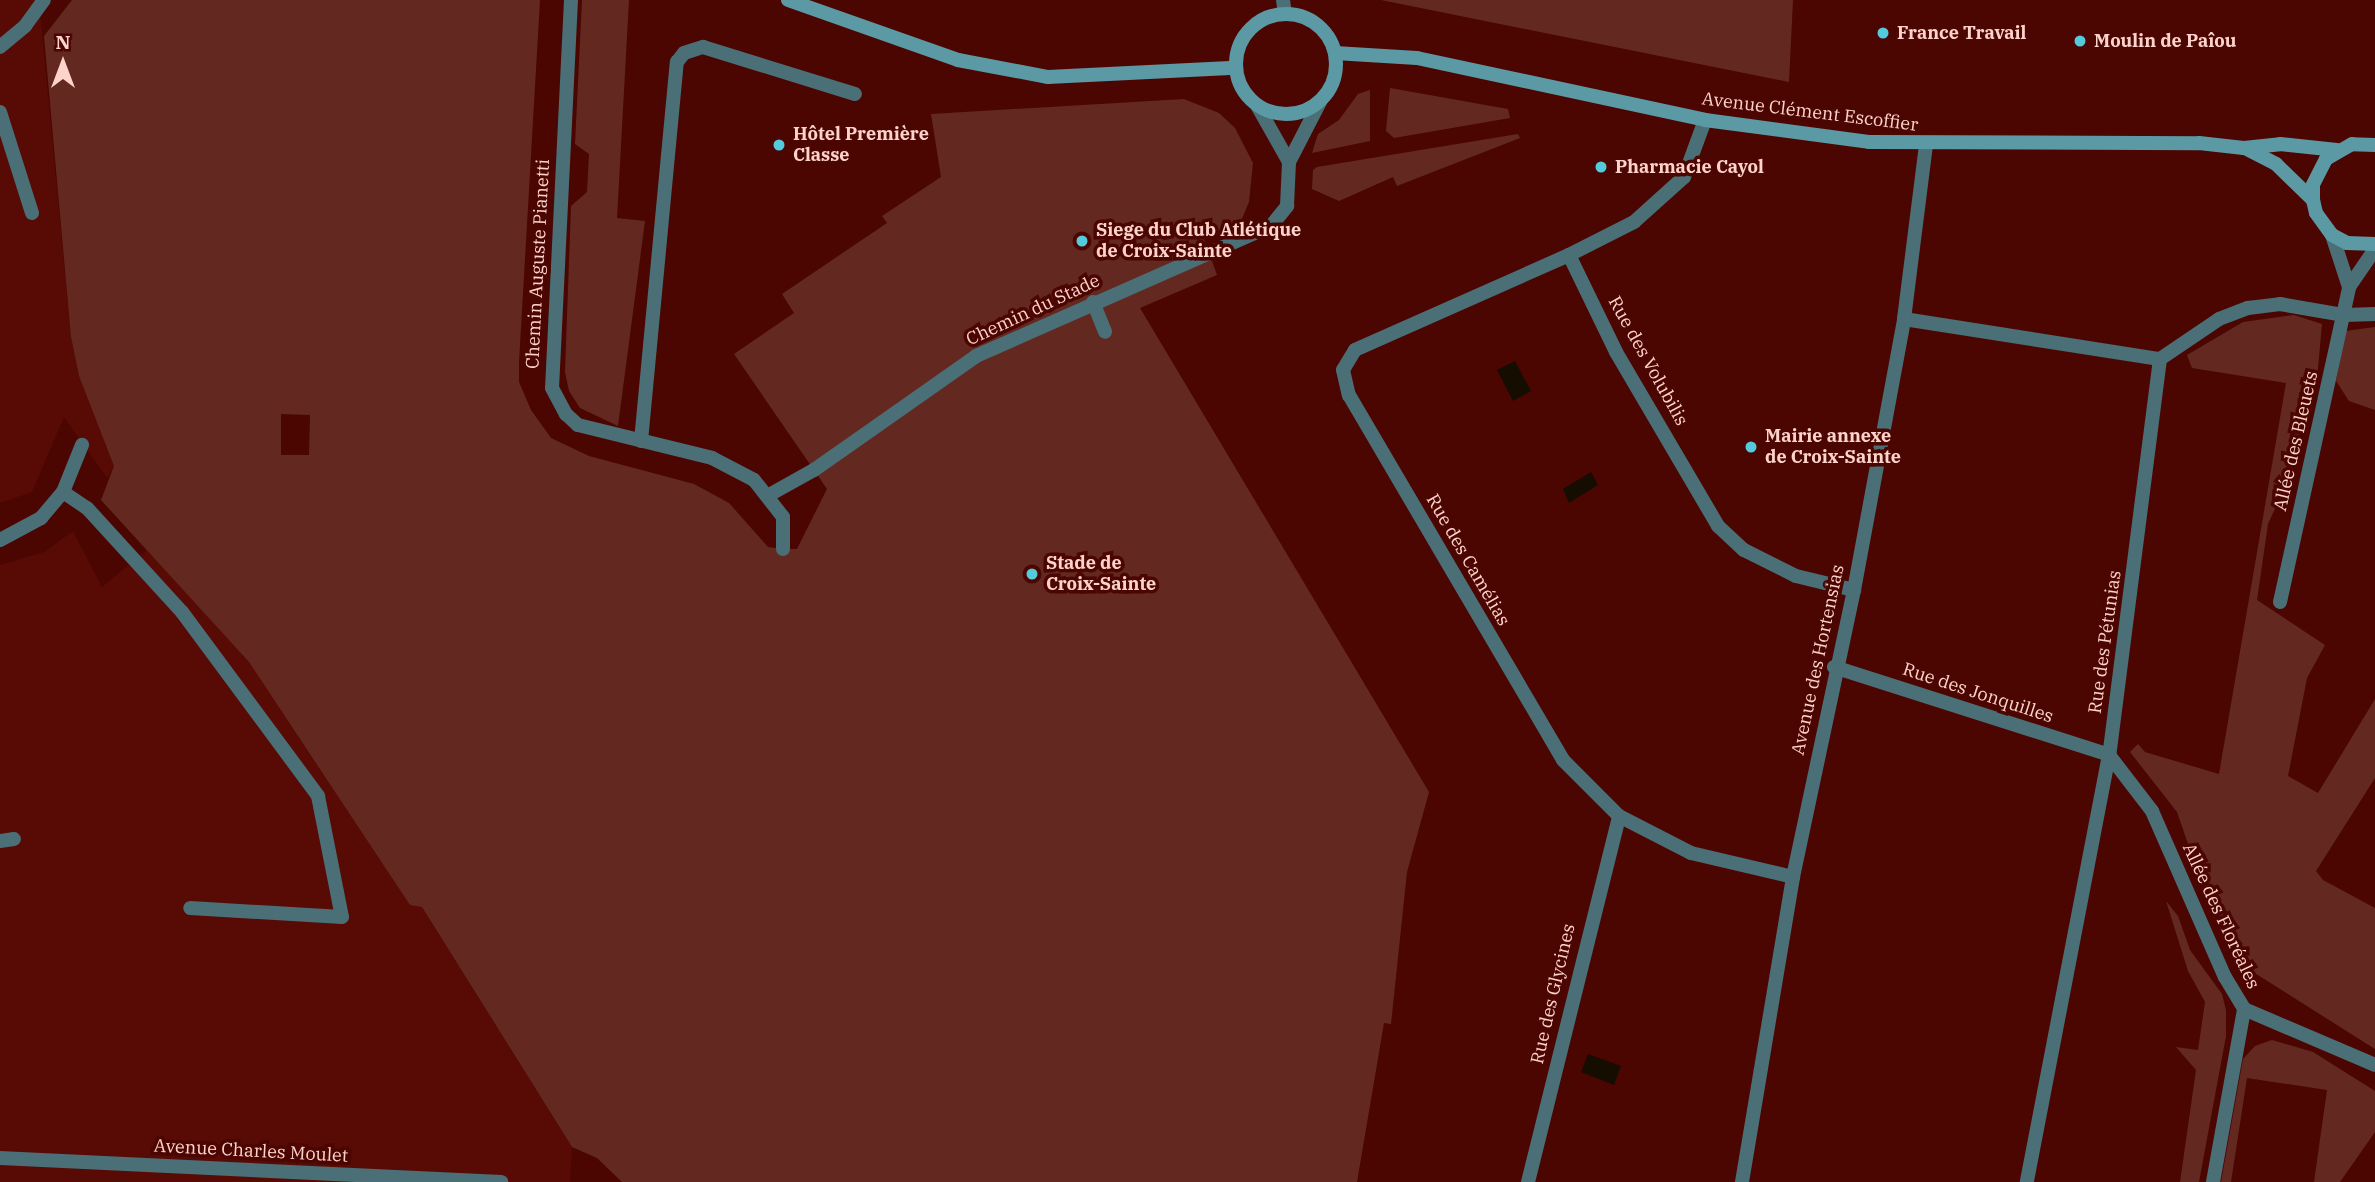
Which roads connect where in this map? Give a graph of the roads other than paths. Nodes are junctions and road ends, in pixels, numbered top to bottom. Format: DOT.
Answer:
graph roads {
  1 [pos="44,0"];
  2 [pos="571,0"];
  3 [pos="788,0"];
  4 [pos="1284,7"];
  5 [pos="0,47"];
  6 [pos="1335,54"];
  7 [pos="1235,68"];
  8 [pos="855,94"];
  9 [pos="1320,102"];
  10 [pos="1258,107"];
  11 [pos="0,112"];
  12 [pos="1705,120"];
  13 [pos="1926,145"];
  14 [pos="2375,145"];
  15 [pos="2244,148"];
  16 [pos="2337,150"];
  17 [pos="1289,162"];
  18 [pos="2313,200"];
  19 [pos="32,213"];
  20 [pos="2332,235"];
  21 [pos="2375,247"];
  22 [pos="1569,255"];
  23 [pos="2349,287"];
  24 [pos="1093,302"];
  25 [pos="2375,314"];
  26 [pos="2344,315"];
  27 [pos="1904,319"];
  28 [pos="1105,332"];
  29 [pos="2160,359"];
  30 [pos="641,442"];
  31 [pos="82,444"];
  32 [pos="63,492"];
  33 [pos="769,495"];
  34 [pos="0,540"];
  35 [pos="783,549"];
  36 [pos="1854,590"];
  37 [pos="2280,603"];
  38 [pos="1834,667"];
  39 [pos="2109,755"];
  40 [pos="1619,816"];
  41 [pos="1793,877"];
  42 [pos="191,908"];
  43 [pos="2244,1009"];
  44 [pos="2375,1065"];
  45 [pos="0,1158"];
  46 [pos="501,1182"];
  47 [pos="1528,1182"];
  48 [pos="1742,1182"];
  49 [pos="2027,1182"];
  50 [pos="2213,1182"];
  1 -- 5 [label="street"];
  2 -- 30 [label="street, Chemin Auguste Pianetti"];
  3 -- 7 [label="main road"];
  4 -- 6 [label="main road"];
  4 -- 7 [label="main road"];
  6 -- 9 [label="main road"];
  6 -- 12 [label="main road, Avenue Clément Escoffier"];
  7 -- 10 [label="main road"];
  8 -- 30 [label="street"];
  9 -- 10 [label="main road"];
  9 -- 17 [label="street, Chemin du Stade"];
  10 -- 17 [label="street"];
  11 -- 19 [label="street"];
  12 -- 13 [label="main road, Avenue Clément Escoffier"];
  12 -- 22 [label="street"];
  13 -- 15 [label="main road, Avenue Clément Escoffier"];
  13 -- 27 [label="street, Avenue des Hortensias"];
  14 -- 16 [label="main road, Avenue Clément Escoffier"];
  15 -- 16 [label="main road, Avenue Clément Escoffier"];
  15 -- 18 [label="main road, Avenue Clément Escoffier"];
  16 -- 18 [label="main road"];
  17 -- 24 [label="street, Chemin du Stade"];
  18 -- 20 [label="main road, Avenue Clément Escoffier"];
  20 -- 21 [label="main road"];
  20 -- 23 [label="street, Allée des Bleuets"];
  21 -- 23 [label="street, Allée des Bleuets"];
  22 -- 36 [label="street, Rue des Volubilis"];
  22 -- 40 [label="street, Rue des Camélias"];
  23 -- 26 [label="street, Allée des Bleuets"];
  24 -- 28 [label="street"];
  24 -- 33 [label="street, Chemin du Stade"];
  25 -- 26 [label="street"];
  26 -- 29 [label="street"];
  26 -- 37 [label="street, Allée des Bleuets"];
  27 -- 29 [label="street"];
  27 -- 36 [label="street, Avenue des Hortensias"];
  29 -- 39 [label="street, Rue des Pétunias"];
  30 -- 33 [label="street, Chemin Auguste Pianetti"];
  31 -- 32 [label="street"];
  32 -- 34 [label="street"];
  32 -- 42 [label="street"];
  33 -- 35 [label="street, Chemin Auguste Pianetti"];
  36 -- 38 [label="street, Avenue des Hortensias"];
  38 -- 39 [label="street, Rue des Jonquilles"];
  38 -- 41 [label="street, Avenue des Hortensias"];
  39 -- 43 [label="street, Allée des Floréales"];
  39 -- 49 [label="street, Rue des Pétunias"];
  40 -- 41 [label="street, Rue des Camélias"];
  40 -- 47 [label="street, Rue des Glycines"];
  41 -- 48 [label="street, Avenue des Hortensias"];
  43 -- 44 [label="street, Allée des Floréales"];
  43 -- 50 [label="street"];
  45 -- 46 [label="street, Avenue Charles Moulet"];
}
